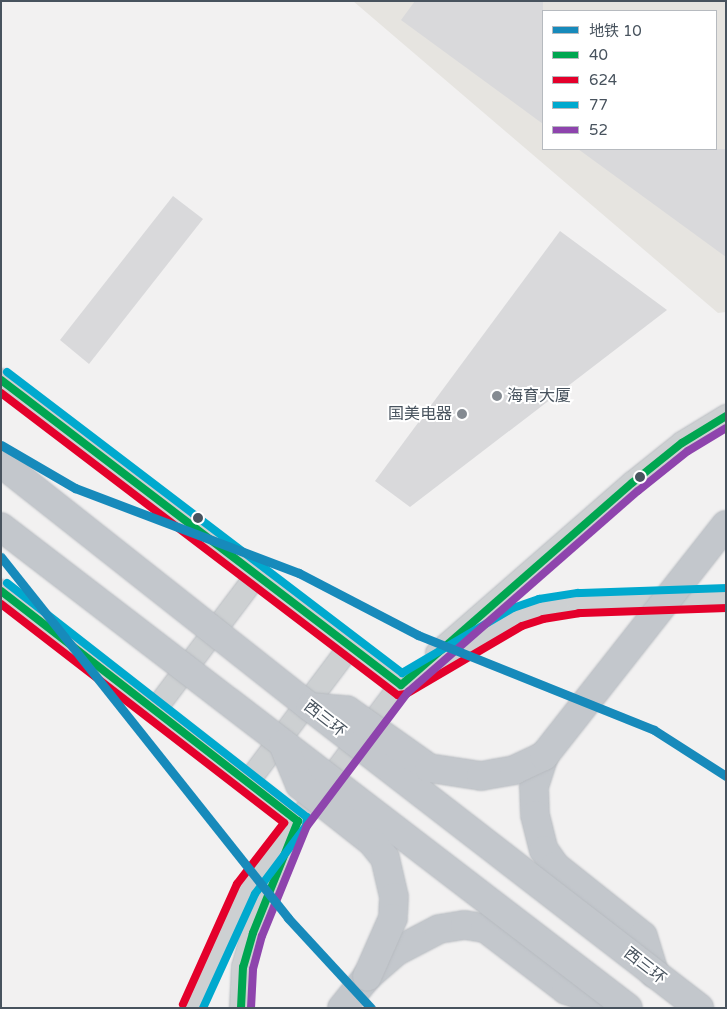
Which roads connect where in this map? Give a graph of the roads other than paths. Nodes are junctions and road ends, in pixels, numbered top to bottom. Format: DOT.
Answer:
graph roads {
  1 [pos="1,380"];
  2 [pos="726,416"];
  3 [pos="1,463"];
  4 [pos="726,525"];
  5 [pos="1,527"];
  6 [pos="256,576"];
  7 [pos="1,591"];
  8 [pos="726,598"];
  9 [pos="350,646"];
  10 [pos="401,685"];
  11 [pos="310,707"];
  12 [pos="155,710"];
  13 [pos="283,744"];
  14 [pos="544,756"];
  15 [pos="248,782"];
  16 [pos="298,821"];
  17 [pos="654,974"];
  18 [pos="367,977"];
  19 [pos="192,1008"];
  20 [pos="241,1008"];
  21 [pos="342,1008"];
  22 [pos="620,1008"];
  23 [pos="628,1008"];
  24 [pos="699,1008"];
  1 -- 6 [label="street"];
  2 -- 10 [label="street"];
  3 -- 11 [label="highway, 西三环, bridge"];
  4 -- 14 [label="highway, bridge"];
  5 -- 13 [label="highway, bridge"];
  6 -- 9 [label="street"];
  6 -- 12 [label="street"];
  7 -- 12 [label="street"];
  8 -- 10 [label="street"];
  9 -- 10 [label="street"];
  9 -- 15 [label="street"];
  10 -- 16 [label="street"];
  11 -- 14 [label="highway, bridge"];
  11 -- 17 [label="highway, 西三环, bridge"];
  12 -- 15 [label="street"];
  13 -- 18 [label="highway, bridge"];
  13 -- 23 [label="highway, bridge"];
  14 -- 17 [label="highway, bridge"];
  15 -- 16 [label="street"];
  16 -- 19 [label="street"];
  16 -- 20 [label="street"];
  17 -- 24 [label="highway, 西三环, bridge"];
  18 -- 21 [label="highway"];
  18 -- 22 [label="highway"];
}
